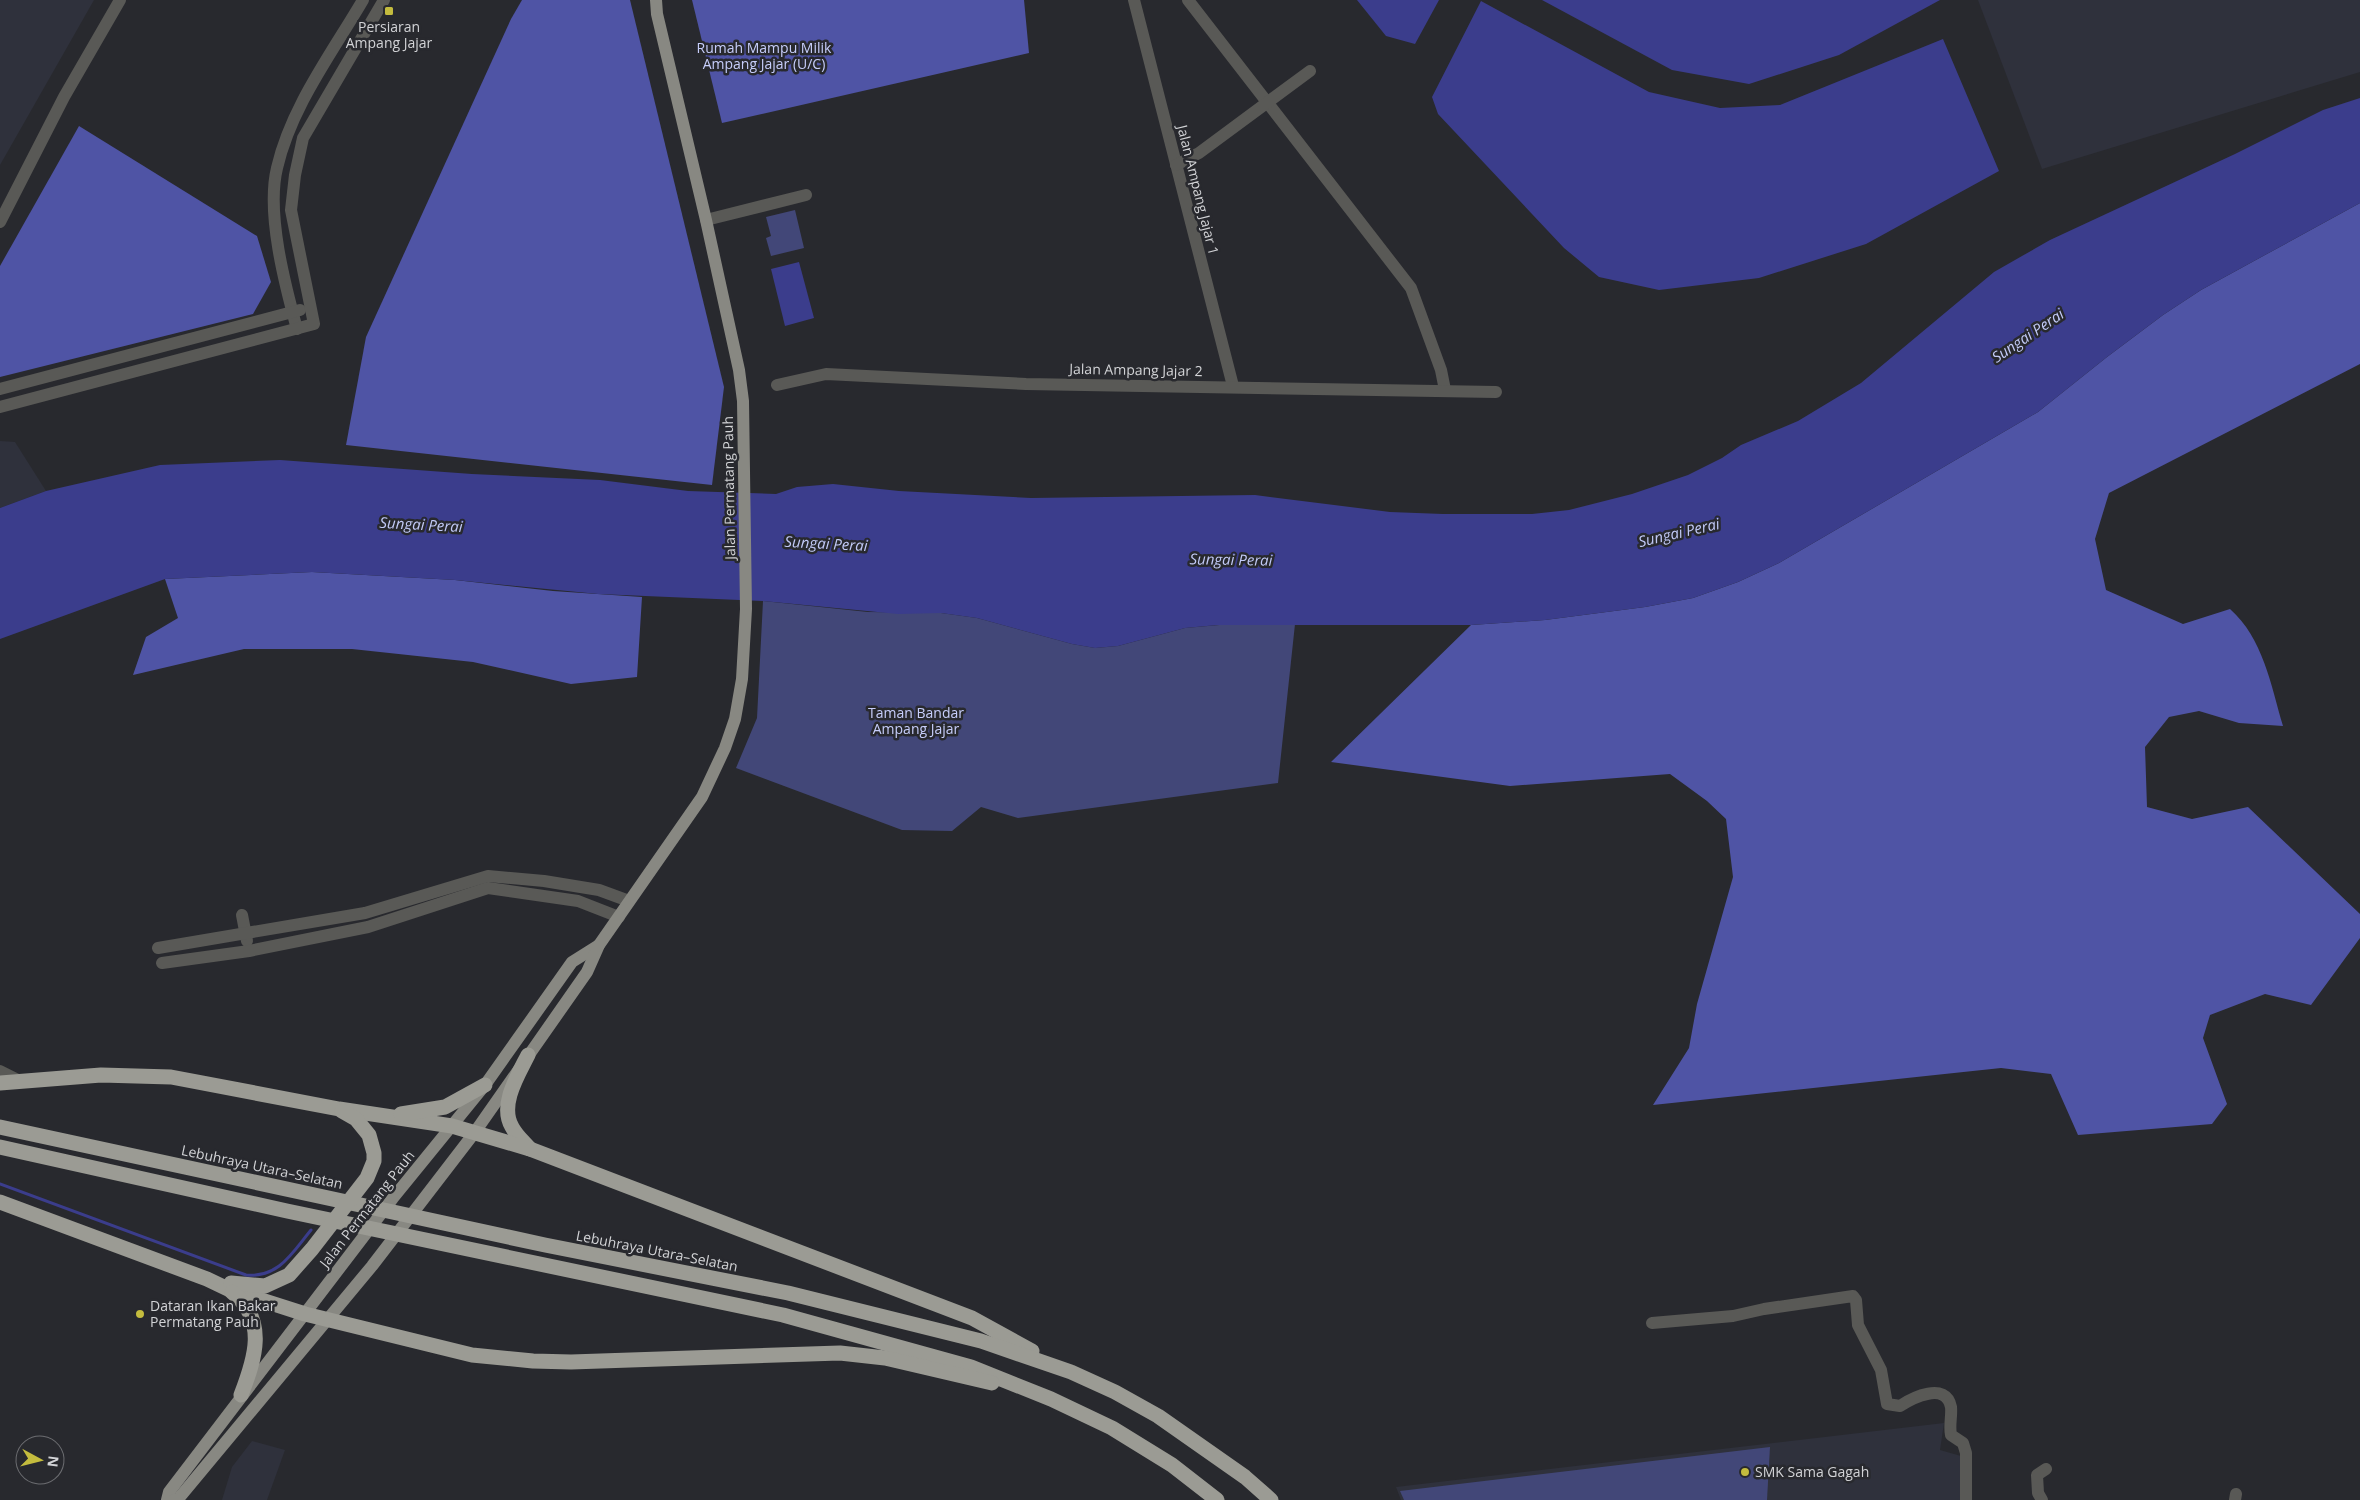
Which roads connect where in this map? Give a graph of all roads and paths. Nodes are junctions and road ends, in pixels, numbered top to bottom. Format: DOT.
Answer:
graph roads {
  1 [pos="120,0"];
  2 [pos="364,0"];
  3 [pos="384,0"];
  4 [pos="650,0"];
  5 [pos="656,0"];
  6 [pos="1134,0"];
  7 [pos="1188,0"];
  8 [pos="657,14"];
  9 [pos="1310,71"];
  10 [pos="1266,103"];
  11 [pos="1176,165"];
  12 [pos="806,194"];
  13 [pos="706,220"];
  14 [pos="0,222"];
  15 [pos="310,307"];
  16 [pos="292,312"];
  17 [pos="297,329"];
  18 [pos="777,385"];
  19 [pos="1233,386"];
  20 [pos="0,389"];
  21 [pos="1445,390"];
  22 [pos="1496,392"];
  23 [pos="0,407"];
  24 [pos="629,901"];
  25 [pos="366,913"];
  26 [pos="242,915"];
  27 [pos="619,917"];
  28 [pos="368,927"];
  29 [pos="245,934"];
  30 [pos="599,945"];
  31 [pos="158,948"];
  32 [pos="249,951"];
  33 [pos="162,963"];
  34 [pos="528,1055"];
  35 [pos="0,1071"];
  36 [pos="20,1081"];
  37 [pos="0,1083"];
  38 [pos="486,1086"];
  39 [pos="339,1109"];
  40 [pos="390,1116"];
  41 [pos="452,1126"];
  42 [pos="0,1127"];
  43 [pos="475,1132"];
  44 [pos="0,1147"];
  45 [pos="530,1149"];
  46 [pos="0,1202"];
  47 [pos="207,1279"];
  48 [pos="230,1290"];
  49 [pos="305,1314"];
  50 [pos="329,1320"];
  51 [pos="1652,1323"];
  52 [pos="1071,1372"];
  53 [pos="241,1395"];
  54 [pos="1051,1399"];
  55 [pos="2046,1469"];
  56 [pos="167,1500"];
  57 [pos="174,1500"];
  58 [pos="1217,1500"];
  59 [pos="1271,1500"];
  60 [pos="1966,1500"];
  61 [pos="2042,1500"];
  1 -- 14 [label="street"];
  2 -- 16 [label="street"];
  3 -- 15 [label="street"];
  4 -- 8 [label="main road"];
  5 -- 8 [label="main road, Jalan Permatang Pauh"];
  6 -- 11 [label="street, Jalan Ampang Jajar 1"];
  7 -- 10 [label="street"];
  8 -- 13 [label="main road, Jalan Permatang Pauh"];
  9 -- 10 [label="street"];
  10 -- 11 [label="street"];
  10 -- 21 [label="street"];
  11 -- 19 [label="street, Jalan Ampang Jajar 1"];
  12 -- 13 [label="street"];
  13 -- 24 [label="main road, Jalan Permatang Pauh"];
  15 -- 16 [label="street"];
  15 -- 17 [label="street"];
  16 -- 17 [label="street"];
  16 -- 20 [label="street"];
  17 -- 23 [label="street"];
  18 -- 19 [label="street, Jalan Ampang Jajar 2"];
  19 -- 21 [label="street, Jalan Ampang Jajar 2"];
  21 -- 22 [label="street, Jalan Ampang Jajar 2"];
  24 -- 25 [label="street"];
  24 -- 27 [label="main road, Jalan Permatang Pauh"];
  25 -- 28 [label="street"];
  25 -- 29 [label="street"];
  26 -- 29 [label="street"];
  27 -- 28 [label="street"];
  27 -- 30 [label="main road, Jalan Permatang Pauh"];
  28 -- 32 [label="street"];
  29 -- 31 [label="street"];
  29 -- 32 [label="street"];
  30 -- 34 [label="main road, Jalan Permatang Pauh"];
  30 -- 38 [label="main road, Jalan Permatang Pauh"];
  32 -- 33 [label="street"];
  34 -- 43 [label="main road, Jalan Permatang Pauh"];
  34 -- 45 [label="highway"];
  35 -- 36 [label="street"];
  36 -- 37 [label="highway"];
  36 -- 39 [label="highway"];
  38 -- 40 [label="highway"];
  38 -- 41 [label="main road, Jalan Permatang Pauh"];
  39 -- 40 [label="highway"];
  39 -- 47 [label="highway"];
  40 -- 41 [label="highway"];
  41 -- 43 [label="highway"];
  41 -- 49 [label="main road, Jalan Permatang Pauh"];
  42 -- 52 [label="highway, Lebuhraya Utara–Selatan"];
  43 -- 45 [label="highway"];
  43 -- 50 [label="main road, Jalan Permatang Pauh"];
  44 -- 54 [label="highway"];
  45 -- 52 [label="highway"];
  46 -- 47 [label="highway"];
  47 -- 48 [label="highway"];
  48 -- 49 [label="highway"];
  48 -- 53 [label="highway"];
  49 -- 50 [label="highway"];
  49 -- 53 [label="main road, Jalan Permatang Pauh"];
  50 -- 54 [label="highway"];
  50 -- 57 [label="main road, Jalan Permatang Pauh"];
  51 -- 60 [label="street"];
  52 -- 59 [label="highway, Lebuhraya Utara–Selatan"];
  53 -- 56 [label="main road, Jalan Permatang Pauh"];
  54 -- 58 [label="highway"];
  55 -- 61 [label="street"];
}
